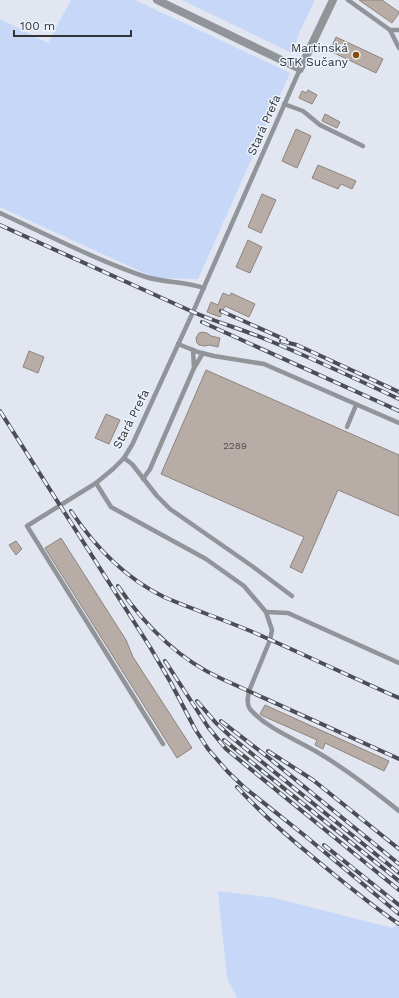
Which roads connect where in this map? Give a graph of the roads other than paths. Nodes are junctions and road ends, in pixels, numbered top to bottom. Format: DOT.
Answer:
graph roads {
  1 [pos="157,0"];
  2 [pos="333,0"];
  3 [pos="348,0"];
  4 [pos="390,30"];
  5 [pos="399,30"];
  6 [pos="399,48"];
  7 [pos="300,69"];
  8 [pos="284,104"];
  9 [pos="363,146"];
  10 [pos="0,213"];
  11 [pos="204,288"];
  12 [pos="178,344"];
  13 [pos="193,350"];
  14 [pos="203,353"];
  15 [pos="194,368"];
  16 [pos="356,405"];
  17 [pos="399,423"];
  18 [pos="347,427"];
  19 [pos="124,458"];
  20 [pos="143,479"];
  21 [pos="96,483"];
  22 [pos="292,596"];
  23 [pos="266,612"];
  24 [pos="399,663"];
  25 [pos="163,744"];
  26 [pos="399,811"];
  1 -- 7 [label="street"];
  2 -- 7 [label="street"];
  3 -- 4 [label="lane"];
  4 -- 5 [label="lane"];
  4 -- 6 [label="lane"];
  7 -- 8 [label="lane, Stará Prefa"];
  8 -- 9 [label="lane"];
  8 -- 11 [label="lane, Stará Prefa"];
  10 -- 11 [label="lane"];
  11 -- 12 [label="lane, Stará Prefa"];
  12 -- 13 [label="lane"];
  12 -- 19 [label="lane, Stará Prefa"];
  13 -- 14 [label="lane"];
  13 -- 15 [label="lane"];
  14 -- 15 [label="lane"];
  14 -- 16 [label="lane"];
  15 -- 20 [label="lane"];
  16 -- 17 [label="lane"];
  16 -- 18 [label="lane"];
  19 -- 20 [label="lane"];
  19 -- 21 [label="lane, Stará Prefa"];
  20 -- 22 [label="lane"];
  21 -- 23 [label="lane"];
  21 -- 25 [label="lane, Stará Prefa"];
  23 -- 24 [label="lane"];
  23 -- 26 [label="lane"];
}
